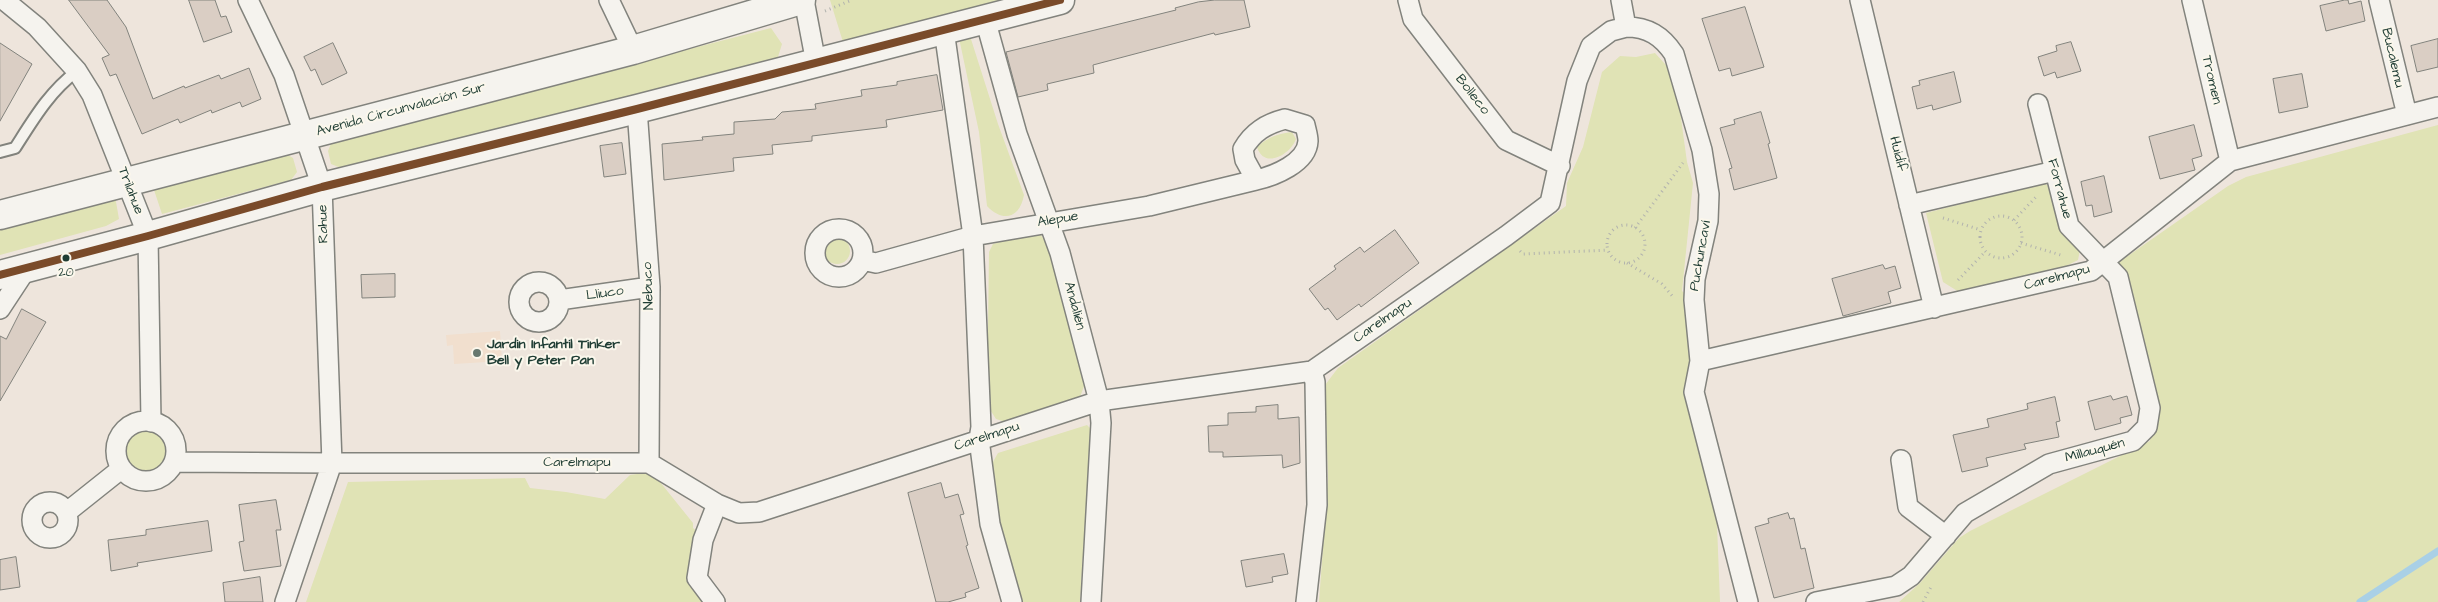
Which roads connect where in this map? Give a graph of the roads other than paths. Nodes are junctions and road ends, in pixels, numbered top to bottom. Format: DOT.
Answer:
graph roads {
  1 [pos="4,0"];
  2 [pos="248,0"];
  3 [pos="609,0"];
  4 [pos="1060,0"];
  5 [pos="1408,0"];
  6 [pos="1621,0"];
  7 [pos="1860,0"];
  8 [pos="2192,0"];
  9 [pos="2379,0"];
  10 [pos="804,6"];
  11 [pos="985,20"];
  12 [pos="1626,27"];
  13 [pos="944,30"];
  14 [pos="633,50"];
  15 [pos="816,63"];
  16 [pos="77,71"];
  17 [pos="2038,104"];
  18 [pos="2438,107"];
  19 [pos="637,110"];
  20 [pos="2407,115"];
  21 [pos="305,136"];
  22 [pos="0,152"];
  23 [pos="2230,160"];
  24 [pos="1560,166"];
  25 [pos="2055,171"];
  26 [pos="1256,180"];
  27 [pos="127,182"];
  28 [pos="322,187"];
  29 [pos="1909,205"];
  30 [pos="0,215"];
  31 [pos="1048,221"];
  32 [pos="148,236"];
  33 [pos="973,236"];
  34 [pos="862,260"];
  35 [pos="2104,261"];
  36 [pos="27,268"];
  37 [pos="0,275"];
  38 [pos="650,287"];
  39 [pos="559,300"];
  40 [pos="1934,308"];
  41 [pos="0,309"];
  42 [pos="1700,361"];
  43 [pos="1312,371"];
  44 [pos="1099,400"];
  45 [pos="151,422"];
  46 [pos="979,439"];
  47 [pos="1901,460"];
  48 [pos="174,462"];
  49 [pos="332,463"];
  50 [pos="649,463"];
  51 [pos="121,469"];
  52 [pos="717,504"];
  53 [pos="67,512"];
  54 [pos="1946,536"];
  55 [pos="286,602"];
  56 [pos="715,602"];
  57 [pos="1012,602"];
  58 [pos="1092,602"];
  59 [pos="1306,602"];
  60 [pos="1748,602"];
  61 [pos="1816,602"];
  1 -- 16 [label="street, Trilahue"];
  2 -- 21 [label="street, Rahue"];
  3 -- 14 [label="street"];
  4 -- 11 [label="main road"];
  5 -- 24 [label="street, Bolleco"];
  6 -- 12 [label="street"];
  7 -- 29 [label="street, Huidif"];
  8 -- 23 [label="street, Tromen"];
  9 -- 20 [label="street, Bucalemu"];
  10 -- 14 [label="main road, Avenida Circunvalación Sur"];
  10 -- 15 [label="street"];
  11 -- 13 [label="main road"];
  11 -- 31 [label="street, Andalién"];
  12 -- 24 [label="street, Carelmapu"];
  12 -- 42 [label="street, Puchuncaví"];
  13 -- 15 [label="main road"];
  13 -- 33 [label="street"];
  14 -- 21 [label="main road, Avenida Circunvalación Sur"];
  15 -- 19 [label="main road"];
  16 -- 22 [label="lane"];
  16 -- 27 [label="street, Trilahue"];
  17 -- 25 [label="street, Forrahue"];
  18 -- 20 [label="street, Carelmapu"];
  19 -- 28 [label="main road"];
  19 -- 38 [label="street, Nebuco"];
  20 -- 23 [label="street, Carelmapu"];
  21 -- 27 [label="main road, Avenida Circunvalación Sur"];
  21 -- 28 [label="street, Rahue"];
  23 -- 35 [label="street, Carelmapu"];
  24 -- 43 [label="street, Carelmapu"];
  25 -- 29 [label="street"];
  25 -- 35 [label="street, Forrahue"];
  26 -- 31 [label="street, Alepue"];
  27 -- 30 [label="main road, Avenida Circunvalación Sur"];
  27 -- 32 [label="street, Trilahue"];
  28 -- 32 [label="main road"];
  28 -- 49 [label="street, Rahue"];
  29 -- 40 [label="street, Huidif"];
  31 -- 33 [label="street, Alepue"];
  31 -- 44 [label="street, Andalién"];
  32 -- 36 [label="main road"];
  32 -- 45 [label="street, Trilahue"];
  33 -- 34 [label="street, Alepue"];
  33 -- 46 [label="street"];
  35 -- 40 [label="street, Carelmapu"];
  35 -- 54 [label="street, Millauquén"];
  36 -- 37 [label="main road"];
  36 -- 41 [label="street"];
  38 -- 39 [label="street, Lliuco"];
  38 -- 50 [label="street, Nebuco"];
  40 -- 42 [label="street, Carelmapu"];
  42 -- 60 [label="street, Puchuncaví"];
  43 -- 44 [label="street, Carelmapu"];
  43 -- 59 [label="street"];
  44 -- 46 [label="street, Carelmapu"];
  44 -- 58 [label="street, Andalién"];
  45 -- 48 [label="street"];
  45 -- 51 [label="street"];
  46 -- 52 [label="street, Carelmapu"];
  46 -- 57 [label="street"];
  47 -- 54 [label="street"];
  48 -- 49 [label="street"];
  48 -- 51 [label="street"];
  49 -- 50 [label="street, Carelmapu"];
  49 -- 55 [label="street"];
  50 -- 52 [label="street, Carelmapu"];
  51 -- 53 [label="street"];
  52 -- 56 [label="street"];
  54 -- 61 [label="street, Millauquén"];
}
